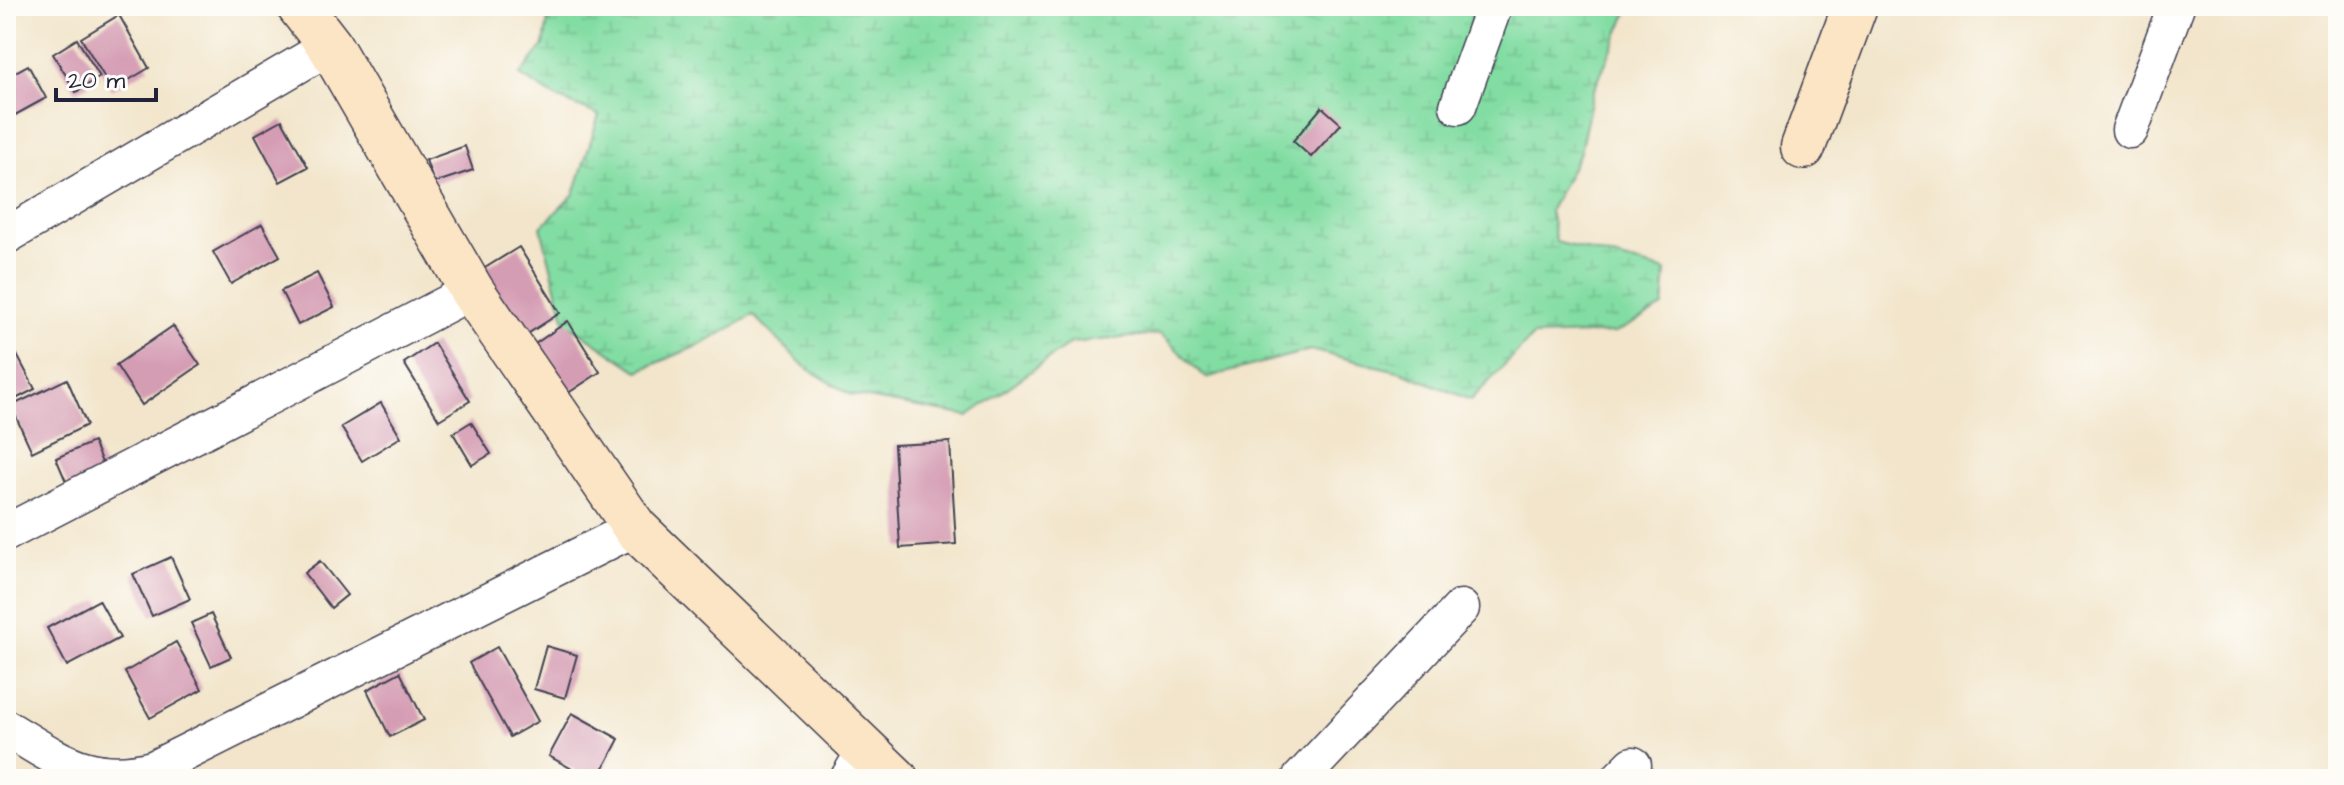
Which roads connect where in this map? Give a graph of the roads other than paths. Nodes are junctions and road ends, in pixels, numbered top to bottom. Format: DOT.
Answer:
graph roads {
  1 [pos="299,6"];
  2 [pos="1494,6"];
  3 [pos="1855,6"];
  4 [pos="2176,6"];
  5 [pos="330,46"];
  6 [pos="1458,106"];
  7 [pos="2130,130"];
  8 [pos="1803,147"];
  9 [pos="6,236"];
  10 [pos="472,291"];
  11 [pos="635,528"];
  12 [pos="6,533"];
  13 [pos="1461,608"];
  14 [pos="6,728"];
  15 [pos="870,770"];
  16 [pos="1300,779"];
  1 -- 5 [label="street"];
  2 -- 6 [label="street"];
  3 -- 8 [label="street"];
  4 -- 7 [label="street"];
  5 -- 9 [label="street"];
  5 -- 10 [label="street"];
  10 -- 11 [label="street"];
  10 -- 12 [label="street"];
  11 -- 14 [label="street"];
  11 -- 15 [label="street"];
  13 -- 16 [label="street"];
}
